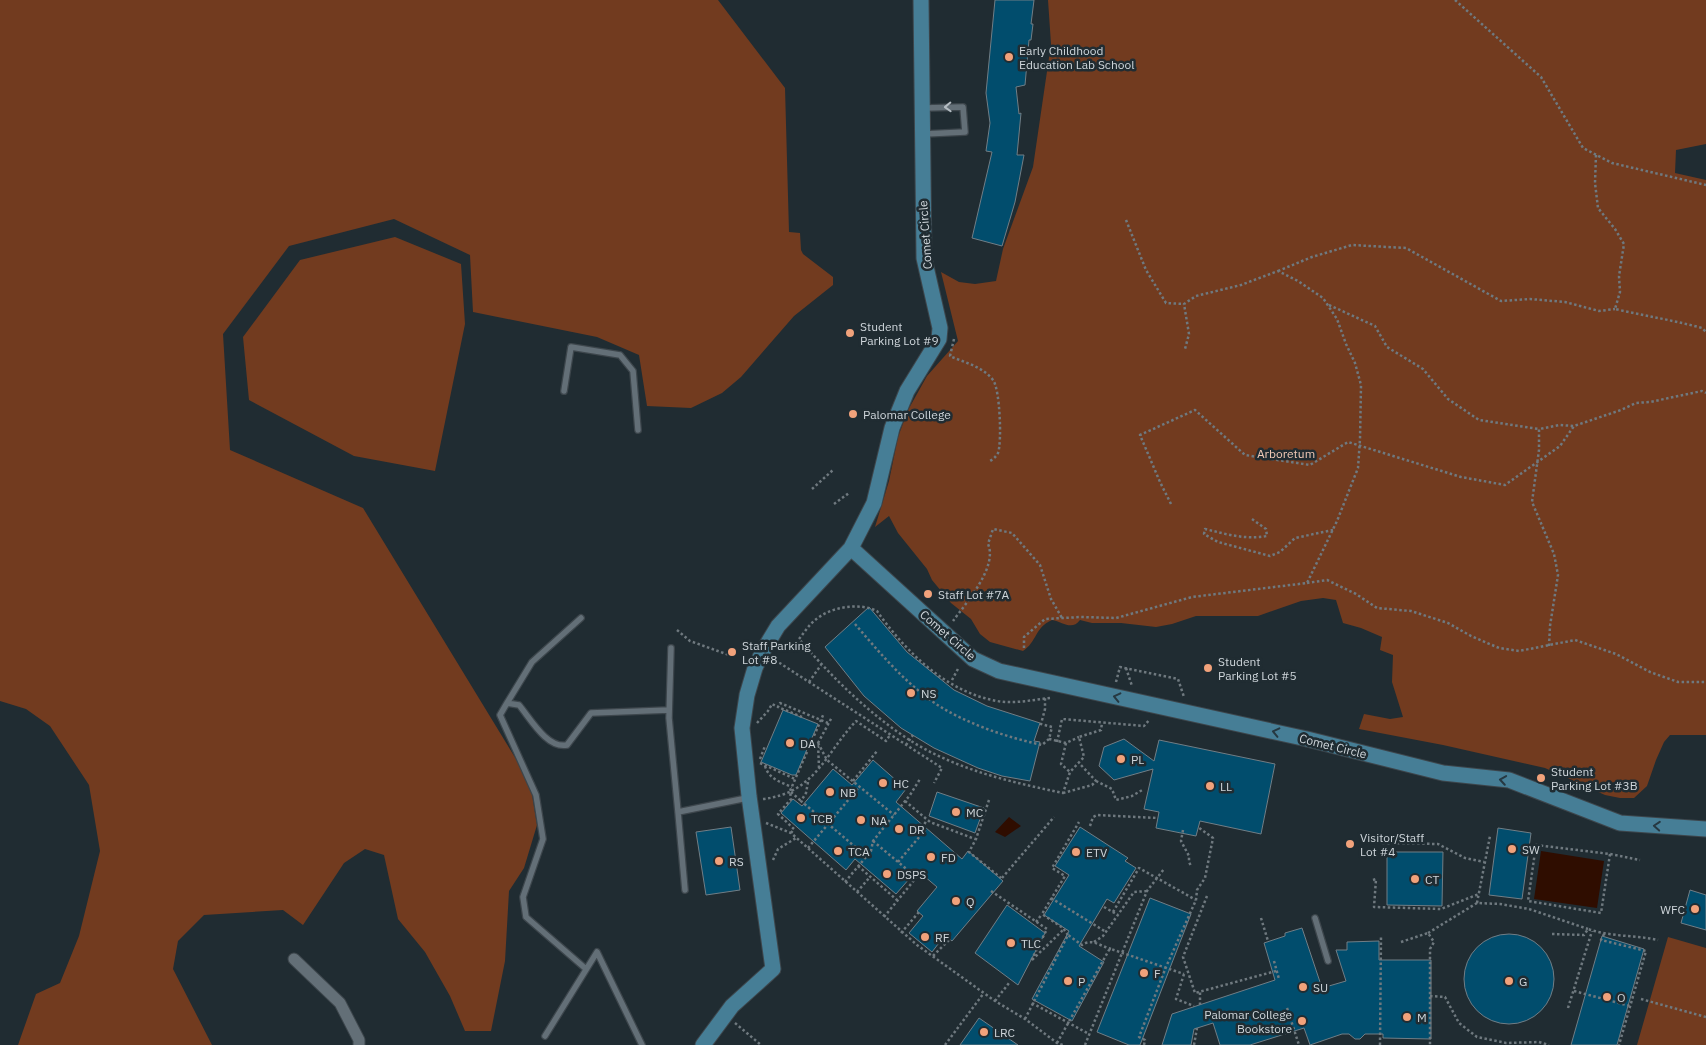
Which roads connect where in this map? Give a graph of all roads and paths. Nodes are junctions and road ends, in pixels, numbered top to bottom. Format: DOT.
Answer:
graph roads {
  1 [pos="921,0"];
  2 [pos="1455,0"];
  3 [pos="922,108"];
  4 [pos="922,134"];
  5 [pos="1596,155"];
  6 [pos="1706,185"];
  7 [pos="1126,220"];
  8 [pos="1278,271"];
  9 [pos="1184,304"];
  10 [pos="1327,304"];
  11 [pos="1615,309"];
  12 [pos="1706,332"];
  13 [pos="954,336"];
  14 [pos="1185,349"];
  15 [pos="564,391"];
  16 [pos="1706,392"];
  17 [pos="1574,426"];
  18 [pos="1539,429"];
  19 [pos="638,430"];
  20 [pos="1360,446"];
  21 [pos="990,461"];
  22 [pos="1538,461"];
  23 [pos="833,470"];
  24 [pos="812,489"];
  25 [pos="849,493"];
  26 [pos="834,504"];
  27 [pos="1171,504"];
  28 [pos="1252,519"];
  29 [pos="1333,530"];
  30 [pos="851,548"];
  31 [pos="1307,583"];
  32 [pos="582,618"];
  33 [pos="1062,618"];
  34 [pos="855,624"];
  35 [pos="949,627"];
  36 [pos="677,630"];
  37 [pos="1549,646"];
  38 [pos="671,648"];
  39 [pos="1024,648"];
  40 [pos="729,655"];
  41 [pos="770,657"];
  42 [pos="821,665"];
  43 [pos="959,667"];
  44 [pos="1126,668"];
  45 [pos="952,680"];
  46 [pos="809,682"];
  47 [pos="1706,682"];
  48 [pos="1115,689"];
  49 [pos="1135,693"];
  50 [pos="1046,698"];
  51 [pos="1050,698"];
  52 [pos="506,703"];
  53 [pos="1186,704"];
  54 [pos="778,707"];
  55 [pos="669,710"];
  56 [pos="824,713"];
  57 [pos="802,717"];
  58 [pos="832,717"];
  59 [pos="821,719"];
  60 [pos="1150,719"];
  61 [pos="1102,722"];
  62 [pos="753,723"];
  63 [pos="828,723"];
  64 [pos="890,735"];
  65 [pos="913,735"];
  66 [pos="1079,737"];
  67 [pos="1049,739"];
  68 [pos="909,740"];
  69 [pos="1057,742"];
  70 [pos="818,743"];
  71 [pos="1066,743"];
  72 [pos="906,745"];
  73 [pos="765,746"];
  74 [pos="877,751"];
  75 [pos="827,760"];
  76 [pos="1079,762"];
  77 [pos="765,765"];
  78 [pos="819,768"];
  79 [pos="1070,772"];
  80 [pos="795,779"];
  81 [pos="920,779"];
  82 [pos="809,781"];
  83 [pos="853,781"];
  84 [pos="1096,781"];
  85 [pos="934,783"];
  86 [pos="860,786"];
  87 [pos="792,787"];
  88 [pos="1144,789"];
  89 [pos="790,791"];
  90 [pos="1063,793"];
  91 [pos="754,799"];
  92 [pos="989,800"];
  93 [pos="801,801"];
  94 [pos="905,801"];
  95 [pos="678,812"];
  96 [pos="894,814"];
  97 [pos="1054,817"];
  98 [pos="1158,818"];
  99 [pos="927,820"];
  100 [pos="762,821"];
  101 [pos="1079,822"];
  102 [pos="827,825"];
  103 [pos="1090,826"];
  104 [pos="1198,827"];
  105 [pos="1706,829"];
  106 [pos="1183,830"];
  107 [pos="791,833"];
  108 [pos="1490,836"];
  109 [pos="796,838"];
  110 [pos="976,839"];
  111 [pos="873,841"];
  112 [pos="1382,843"];
  113 [pos="808,848"];
  114 [pos="1610,854"];
  115 [pos="866,856"];
  116 [pos="1640,860"];
  117 [pos="772,862"];
  118 [pos="898,862"];
  119 [pos="1484,862"];
  120 [pos="858,866"];
  121 [pos="1191,866"];
  122 [pos="1164,870"];
  123 [pos="920,873"];
  124 [pos="870,877"];
  125 [pos="916,877"];
  126 [pos="1156,878"];
  127 [pos="1373,880"];
  128 [pos="845,882"];
  129 [pos="685,890"];
  130 [pos="991,891"];
  131 [pos="1147,891"];
  132 [pos="857,892"];
  133 [pos="1479,894"];
  134 [pos="1207,896"];
  135 [pos="1051,898"];
  136 [pos="897,900"];
  137 [pos="1196,900"];
  138 [pos="1478,903"];
  139 [pos="1104,907"];
  140 [pos="919,912"];
  141 [pos="1113,912"];
  142 [pos="1042,914"];
  143 [pos="1118,915"];
  144 [pos="884,917"];
  145 [pos="1261,918"];
  146 [pos="1315,918"];
  147 [pos="1036,922"];
  148 [pos="1064,929"];
  149 [pos="1588,929"];
  150 [pos="1593,930"];
  151 [pos="1106,932"];
  152 [pos="901,933"];
  153 [pos="1428,933"];
  154 [pos="1552,934"];
  155 [pos="1604,934"];
  156 [pos="1068,935"];
  157 [pos="1380,936"];
  158 [pos="950,939"];
  159 [pos="1658,940"];
  160 [pos="1268,941"];
  161 [pos="1094,942"];
  162 [pos="1401,942"];
  163 [pos="1111,949"];
  164 [pos="1122,953"];
  165 [pos="933,956"];
  166 [pos="294,959"];
  167 [pos="1274,961"];
  168 [pos="1328,962"];
  169 [pos="1166,967"];
  170 [pos="1186,967"];
  171 [pos="586,969"];
  172 [pos="1276,971"];
  173 [pos="1184,974"];
  174 [pos="1279,980"];
  175 [pos="1009,983"];
  176 [pos="1574,991"];
  177 [pos="1200,992"];
  178 [pos="983,993"];
  179 [pos="1430,996"];
  180 [pos="1642,999"];
  181 [pos="995,1002"];
  182 [pos="1032,1003"];
  183 [pos="1200,1005"];
  184 [pos="1194,1006"];
  185 [pos="1630,1006"];
  186 [pos="1287,1008"];
  187 [pos="1568,1008"];
  188 [pos="1706,1017"];
  189 [pos="1025,1019"];
  190 [pos="734,1022"];
  191 [pos="1069,1022"];
  192 [pos="1197,1028"];
  193 [pos="1089,1034"];
  194 [pos="545,1036"];
  195 [pos="1057,1043"];
  196 [pos="1517,1044"];
  197 [pos="1526,1044"];
  198 [pos="359,1045"];
  199 [pos="642,1045"];
  200 [pos="703,1045"];
  201 [pos="761,1045"];
  202 [pos="945,1045"];
  203 [pos="1063,1045"];
  204 [pos="1086,1045"];
  205 [pos="1144,1045"];
  206 [pos="1194,1045"];
  207 [pos="1299,1045"];
  208 [pos="1380,1045"];
  209 [pos="1430,1045"];
  210 [pos="1549,1045"];
  211 [pos="1619,1045"];
  1 -- 3 [label="street, Comet Circle"];
  2 -- 5 [label="path"];
  3 -- 4 [label="street, Comet Circle"];
  4 -- 3 [label="lane, one-way"];
  4 -- 30 [label="street, Comet Circle"];
  5 -- 6 [label="path"];
  5 -- 11 [label="path"];
  7 -- 9 [label="path"];
  8 -- 9 [label="path"];
  8 -- 10 [label="path"];
  8 -- 11 [label="path"];
  9 -- 14 [label="path"];
  10 -- 18 [label="path"];
  10 -- 20 [label="path"];
  11 -- 12 [label="path"];
  13 -- 21 [label="path"];
  15 -- 19 [label="lane"];
  16 -- 17 [label="path"];
  17 -- 18 [label="path"];
  17 -- 22 [label="path"];
  18 -- 22 [label="path"];
  20 -- 22 [label="path"];
  20 -- 27 [label="path"];
  20 -- 29 [label="path"];
  22 -- 37 [label="path"];
  23 -- 24 [label="path"];
  25 -- 26 [label="path"];
  28 -- 29 [label="path"];
  29 -- 31 [label="path"];
  30 -- 91 [label="street"];
  105 -- 30 [label="street, Comet Circle, one-way"];
  31 -- 33 [label="path"];
  31 -- 37 [label="path"];
  32 -- 52 [label="lane"];
  33 -- 35 [label="path"];
  33 -- 39 [label="path"];
  34 -- 67 [label="path"];
  36 -- 40 [label="path"];
  37 -- 47 [label="path"];
  38 -- 55 [label="lane"];
  41 -- 46 [label="path"];
  42 -- 46 [label="path"];
  42 -- 50 [label="path"];
  42 -- 68 [label="path"];
  43 -- 45 [label="path"];
  44 -- 48 [label="path"];
  44 -- 49 [label="path"];
  44 -- 53 [label="path"];
  46 -- 64 [label="path"];
  50 -- 51 [label="path"];
  50 -- 67 [label="path"];
  52 -- 55 [label="lane"];
  52 -- 171 [label="lane"];
  54 -- 57 [label="path"];
  54 -- 59 [label="path"];
  54 -- 62 [label="path"];
  55 -- 95 [label="lane"];
  56 -- 59 [label="path"];
  58 -- 63 [label="path"];
  59 -- 63 [label="path"];
  59 -- 80 [label="path"];
  60 -- 61 [label="path"];
  61 -- 66 [label="path"];
  61 -- 69 [label="path"];
  63 -- 70 [label="path"];
  64 -- 72 [label="path"];
  64 -- 75 [label="path"];
  65 -- 68 [label="path"];
  66 -- 71 [label="path"];
  66 -- 76 [label="path"];
  67 -- 69 [label="path"];
  68 -- 72 [label="path"];
  68 -- 90 [label="path"];
  69 -- 71 [label="path"];
  70 -- 75 [label="path"];
  70 -- 78 [label="path"];
  71 -- 79 [label="path"];
  72 -- 85 [label="path"];
  73 -- 77 [label="path"];
  74 -- 83 [label="path"];
  75 -- 78 [label="path"];
  75 -- 83 [label="path"];
  76 -- 79 [label="path"];
  76 -- 84 [label="path"];
  77 -- 80 [label="path"];
  77 -- 87 [label="path"];
  78 -- 82 [label="path"];
  79 -- 90 [label="path"];
  80 -- 87 [label="path"];
  81 -- 94 [label="path"];
  82 -- 89 [label="path"];
  82 -- 93 [label="path"];
  83 -- 86 [label="path"];
  84 -- 88 [label="path"];
  84 -- 90 [label="path"];
  86 -- 96 [label="path"];
  86 -- 102 [label="path"];
  87 -- 89 [label="path"];
  89 -- 91 [label="path"];
  89 -- 93 [label="path"];
  89 -- 107 [label="path"];
  91 -- 95 [label="lane"];
  91 -- 200 [label="street"];
  92 -- 110 [label="path"];
  93 -- 102 [label="path"];
  94 -- 96 [label="path"];
  94 -- 99 [label="path"];
  95 -- 129 [label="lane"];
  96 -- 111 [label="path"];
  97 -- 110 [label="path"];
  98 -- 103 [label="path"];
  99 -- 110 [label="path"];
  99 -- 118 [label="path"];
  100 -- 107 [label="path"];
  101 -- 135 [label="path"];
  102 -- 113 [label="path"];
  102 -- 115 [label="path"];
  104 -- 137 [label="path"];
  106 -- 121 [label="path"];
  107 -- 109 [label="path"];
  108 -- 119 [label="path"];
  109 -- 113 [label="path"];
  109 -- 117 [label="path"];
  111 -- 115 [label="path"];
  111 -- 118 [label="path"];
  112 -- 119 [label="path"];
  113 -- 128 [label="path"];
  114 -- 114 [label="path"];
  114 -- 116 [label="path"];
  115 -- 120 [label="path"];
  118 -- 125 [label="path"];
  119 -- 133 [label="path"];
  120 -- 124 [label="path"];
  120 -- 128 [label="path"];
  122 -- 126 [label="path"];
  123 -- 125 [label="path"];
  124 -- 132 [label="path"];
  124 -- 136 [label="path"];
  125 -- 136 [label="path"];
  126 -- 131 [label="path"];
  126 -- 137 [label="path"];
  126 -- 141 [label="path"];
  127 -- 133 [label="path"];
  128 -- 132 [label="path"];
  130 -- 147 [label="path"];
  131 -- 143 [label="path"];
  131 -- 164 [label="path"];
  132 -- 144 [label="path"];
  133 -- 138 [label="path"];
  134 -- 170 [label="path"];
  135 -- 142 [label="path"];
  135 -- 151 [label="path"];
  136 -- 144 [label="path"];
  137 -- 169 [label="path"];
  138 -- 149 [label="path"];
  138 -- 153 [label="path"];
  139 -- 141 [label="path"];
  140 -- 152 [label="path"];
  141 -- 143 [label="path"];
  142 -- 147 [label="path"];
  142 -- 148 [label="path"];
  143 -- 151 [label="path"];
  144 -- 152 [label="path"];
  145 -- 160 [label="path"];
  146 -- 168 [label="lane"];
  147 -- 148 [label="path"];
  148 -- 156 [label="path"];
  149 -- 150 [label="path"];
  149 -- 154 [label="path"];
  150 -- 155 [label="path"];
  150 -- 176 [label="path"];
  151 -- 161 [label="path"];
  152 -- 165 [label="path"];
  153 -- 162 [label="path"];
  153 -- 179 [label="path"];
  155 -- 159 [label="path"];
  155 -- 185 [label="path"];
  156 -- 161 [label="path"];
  156 -- 182 [label="path"];
  157 -- 208 [label="path"];
  158 -- 165 [label="path"];
  161 -- 163 [label="path"];
  163 -- 164 [label="path"];
  163 -- 191 [label="path"];
  164 -- 169 [label="path"];
  164 -- 193 [label="path"];
  165 -- 178 [label="path"];
  166 -- 198 [label="street"];
  167 -- 172 [label="path"];
  169 -- 173 [label="path"];
  169 -- 205 [label="path"];
  170 -- 173 [label="path"];
  170 -- 177 [label="path"];
  171 -- 194 [label="lane"];
  171 -- 199 [label="lane"];
  172 -- 174 [label="path"];
  172 -- 177 [label="path"];
  173 -- 184 [label="path"];
  175 -- 181 [label="path"];
  176 -- 185 [label="path"];
  176 -- 187 [label="path"];
  177 -- 183 [label="path"];
  178 -- 181 [label="path"];
  178 -- 202 [label="path"];
  179 -- 196 [label="path"];
  179 -- 209 [label="path"];
  180 -- 188 [label="path"];
  181 -- 189 [label="path"];
  182 -- 189 [label="path"];
  182 -- 191 [label="path"];
  185 -- 211 [label="path"];
  186 -- 207 [label="path"];
  189 -- 195 [label="path"];
  190 -- 201 [label="path"];
  191 -- 193 [label="path"];
  191 -- 195 [label="path"];
  192 -- 206 [label="path"];
  193 -- 204 [label="path"];
  195 -- 203 [label="path"];
  196 -- 197 [label="path"];
  197 -- 210 [label="path"];
}
